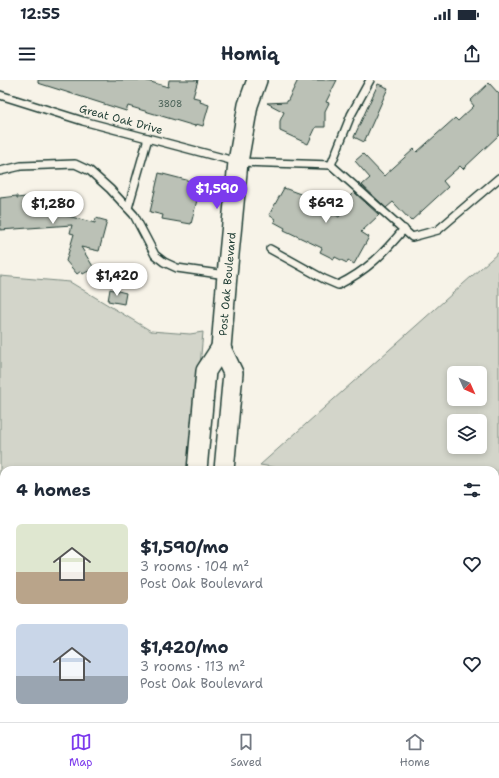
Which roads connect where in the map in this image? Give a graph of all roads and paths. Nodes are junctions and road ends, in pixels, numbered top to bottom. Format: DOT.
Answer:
graph roads {
  1 [pos="257,80"];
  2 [pos="370,80"];
  3 [pos="0,95"];
  4 [pos="148,138"];
  5 [pos="238,162"];
  6 [pos="331,165"];
  7 [pos="0,171"];
  8 [pos="499,178"];
  9 [pos="128,208"];
  10 [pos="404,229"];
  11 [pos="270,249"];
  12 [pos="226,274"];
  13 [pos="221,348"];
  14 [pos="197,466"];
  15 [pos="224,466"];
  1 -- 5 [label="street, Post Oak Boulevard"];
  2 -- 6 [label="lane"];
  3 -- 4 [label="lane, Great Oak Drive"];
  4 -- 5 [label="lane, Great Oak Drive"];
  4 -- 9 [label="lane"];
  5 -- 6 [label="lane, Great Oak Drive"];
  5 -- 12 [label="street, Post Oak Boulevard"];
  6 -- 10 [label="lane"];
  7 -- 9 [label="lane"];
  8 -- 10 [label="lane"];
  9 -- 12 [label="lane"];
  10 -- 11 [label="lane"];
  12 -- 13 [label="street, Post Oak Boulevard"];
  13 -- 14 [label="street, Post Oak Boulevard"];
  13 -- 15 [label="street, Post Oak Boulevard"];
}
